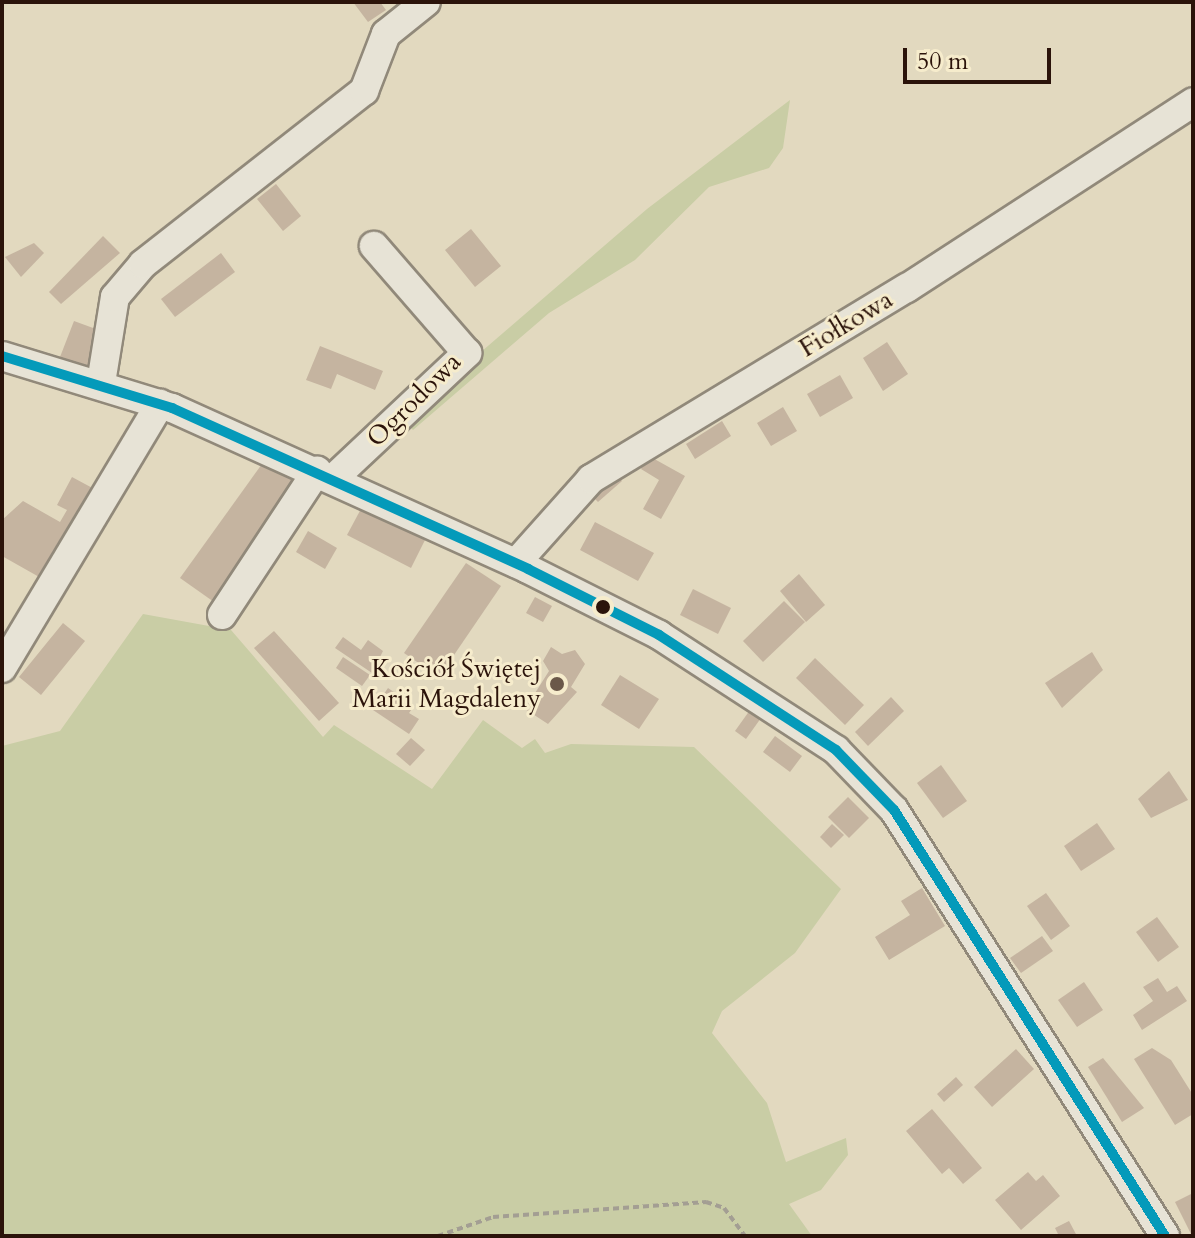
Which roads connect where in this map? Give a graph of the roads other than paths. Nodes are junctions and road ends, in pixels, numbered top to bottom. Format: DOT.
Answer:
graph roads {
  1 [pos="426,2"];
  2 [pos="1193,102"];
  3 [pos="374,246"];
  4 [pos="2,356"];
  5 [pos="101,383"];
  6 [pos="160,404"];
  7 [pos="325,475"];
  8 [pos="516,563"];
  9 [pos="222,615"];
  10 [pos="2,668"];
  11 [pos="1165,1236"];
  1 -- 5 [label="street"];
  2 -- 8 [label="street, Fiołkowa"];
  3 -- 7 [label="street, Ogrodowa"];
  4 -- 5 [label="street"];
  5 -- 6 [label="street"];
  6 -- 7 [label="street"];
  6 -- 10 [label="street"];
  7 -- 8 [label="street"];
  7 -- 9 [label="street"];
  8 -- 11 [label="street"];
}
